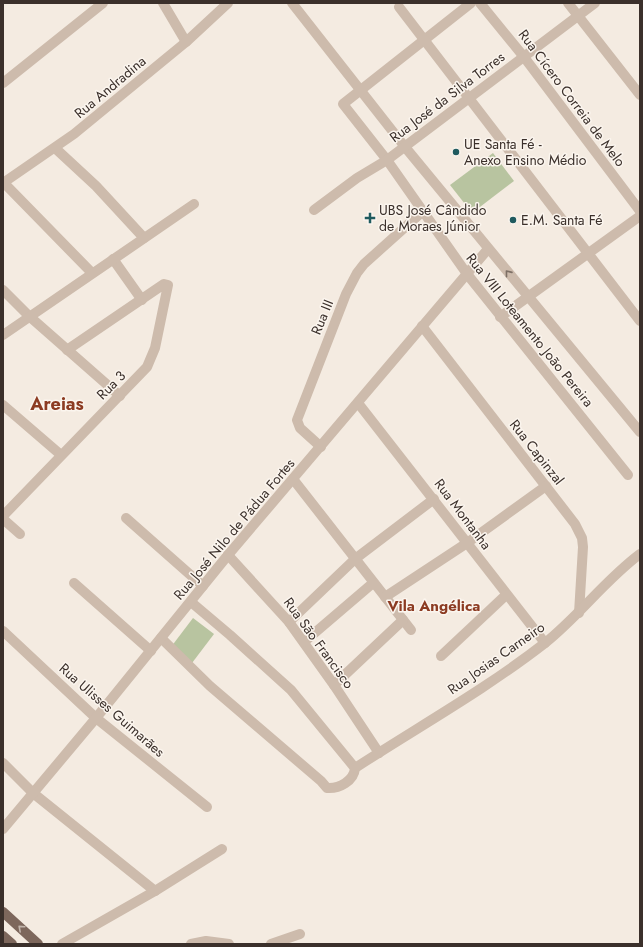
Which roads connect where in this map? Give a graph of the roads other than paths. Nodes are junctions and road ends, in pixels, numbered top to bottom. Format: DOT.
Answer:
graph roads {
  1 [pos="103,3"];
  2 [pos="163,3"];
  3 [pos="228,3"];
  4 [pos="292,3"];
  5 [pos="471,3"];
  6 [pos="480,3"];
  7 [pos="568,3"];
  8 [pos="595,3"];
  9 [pos="399,7"];
  10 [pos="579,15"];
  11 [pos="424,40"];
  12 [pos="186,42"];
  13 [pos="524,57"];
  14 [pos="3,83"];
  15 [pos="360,90"];
  16 [pos="640,95"];
  17 [pos="469,99"];
  18 [pos="405,146"];
  19 [pos="55,148"];
  20 [pos="387,160"];
  21 [pos="3,183"];
  22 [pos="194,204"];
  23 [pos="314,210"];
  24 [pos="640,211"];
  25 [pos="422,212"];
  26 [pos="640,216"];
  27 [pos="144,238"];
  28 [pos="488,249"];
  29 [pos="587,254"];
  30 [pos="113,259"];
  31 [pos="92,273"];
  32 [pos="466,274"];
  33 [pos="3,290"];
  34 [pos="529,298"];
  35 [pos="142,300"];
  36 [pos="30,316"];
  37 [pos="500,317"];
  38 [pos="640,321"];
  39 [pos="422,326"];
  40 [pos="3,335"];
  41 [pos="68,350"];
  42 [pos="120,396"];
  43 [pos="358,403"];
  44 [pos="3,405"];
  45 [pos="640,432"];
  46 [pos="321,447"];
  47 [pos="61,456"];
  48 [pos="628,475"];
  49 [pos="293,479"];
  50 [pos="546,486"];
  51 [pos="434,498"];
  52 [pos="3,516"];
  53 [pos="126,518"];
  54 [pos="3,519"];
  55 [pos="20,534"];
  56 [pos="467,543"];
  57 [pos="640,554"];
  58 [pos="228,556"];
  59 [pos="355,559"];
  60 [pos="74,582"];
  61 [pos="373,583"];
  62 [pos="203,586"];
  63 [pos="506,595"];
  64 [pos="385,597"];
  65 [pos="191,602"];
  66 [pos="579,613"];
  67 [pos="403,620"];
  68 [pos="289,622"];
  69 [pos="411,630"];
  70 [pos="3,631"];
  71 [pos="161,638"];
  72 [pos="304,642"];
  73 [pos="545,643"];
  74 [pos="151,651"];
  75 [pos="441,656"];
  76 [pos="334,685"];
  77 [pos="96,718"];
  78 [pos="379,753"];
  79 [pos="3,763"];
  80 [pos="355,768"];
  81 [pos="33,793"];
  82 [pos="207,807"];
  83 [pos="3,829"];
  84 [pos="222,849"];
  85 [pos="155,891"];
  86 [pos="3,912"];
  87 [pos="300,934"];
  88 [pos="3,936"];
  89 [pos="12,944"];
  90 [pos="38,944"];
  91 [pos="62,944"];
  92 [pos="191,944"];
  93 [pos="229,944"];
  94 [pos="271,944"];
  1 -- 14 [label="street"];
  2 -- 12 [label="street"];
  3 -- 12 [label="street, Rua Andradina"];
  4 -- 15 [label="street"];
  5 -- 11 [label="street"];
  6 -- 13 [label="street, Rua Cícero Correia de Melo"];
  7 -- 10 [label="street"];
  8 -- 10 [label="street, Rua José da Silva Torres"];
  9 -- 11 [label="street"];
  10 -- 13 [label="street, Rua José da Silva Torres"];
  10 -- 16 [label="street"];
  11 -- 15 [label="street"];
  11 -- 17 [label="street"];
  12 -- 19 [label="street, Rua Andradina"];
  13 -- 17 [label="street, Rua José da Silva Torres"];
  13 -- 24 [label="street, Rua Cícero Correia de Melo"];
  15 -- 18 [label="street"];
  15 -- 20 [label="street, Rua VIII Loteamento João Pereira"];
  17 -- 18 [label="street, Rua José da Silva Torres"];
  17 -- 29 [label="street"];
  18 -- 20 [label="street, Rua José da Silva Torres"];
  18 -- 28 [label="street"];
  19 -- 21 [label="street, Rua Andradina"];
  19 -- 27 [label="street"];
  20 -- 23 [label="street, Rua José da Silva Torres"];
  20 -- 25 [label="street, Rua VIII Loteamento João Pereira"];
  21 -- 31 [label="street"];
  22 -- 27 [label="street"];
  25 -- 32 [label="street, Rua VIII Loteamento João Pereira"];
  25 -- 46 [label="street, Rua III"];
  26 -- 29 [label="street"];
  27 -- 30 [label="street"];
  28 -- 32 [label="street, Rua José Nilo de Pádua Fortes"];
  34 -- 28 [label="street, one-way"];
  29 -- 34 [label="street"];
  29 -- 38 [label="street"];
  30 -- 31 [label="street"];
  30 -- 35 [label="street"];
  31 -- 36 [label="street"];
  32 -- 37 [label="street, Rua VIII Loteamento João Pereira"];
  32 -- 39 [label="street, Rua José Nilo de Pádua Fortes"];
  33 -- 36 [label="street"];
  34 -- 37 [label="street"];
  34 -- 45 [label="street"];
  35 -- 41 [label="street"];
  35 -- 42 [label="street, Rua 3"];
  36 -- 40 [label="street"];
  36 -- 41 [label="street"];
  37 -- 48 [label="street, Rua VIII Loteamento João Pereira"];
  39 -- 43 [label="street, Rua José Nilo de Pádua Fortes"];
  39 -- 50 [label="street, Rua Capinzal"];
  41 -- 42 [label="street"];
  42 -- 47 [label="street, Rua 3"];
  43 -- 46 [label="street, Rua José Nilo de Pádua Fortes"];
  43 -- 51 [label="street, Rua Montanha"];
  44 -- 47 [label="street"];
  46 -- 49 [label="street, Rua José Nilo de Pádua Fortes"];
  47 -- 52 [label="street, Rua 3"];
  49 -- 58 [label="street, Rua José Nilo de Pádua Fortes"];
  49 -- 59 [label="street"];
  50 -- 56 [label="street"];
  50 -- 66 [label="street, Rua Capinzal"];
  51 -- 56 [label="street, Rua Montanha"];
  51 -- 59 [label="street"];
  53 -- 62 [label="street"];
  54 -- 55 [label="street"];
  56 -- 63 [label="street, Rua Montanha"];
  56 -- 64 [label="street"];
  57 -- 66 [label="street, Rua Josias Carneiro"];
  58 -- 62 [label="street, Rua José Nilo de Pádua Fortes"];
  58 -- 68 [label="street, Rua São Francisco"];
  59 -- 61 [label="street"];
  59 -- 68 [label="street"];
  60 -- 74 [label="street"];
  61 -- 64 [label="street"];
  61 -- 72 [label="street"];
  62 -- 65 [label="street, Rua José Nilo de Pádua Fortes"];
  63 -- 73 [label="street, Rua Montanha"];
  63 -- 75 [label="street"];
  64 -- 67 [label="street"];
  65 -- 71 [label="street, Rua José Nilo de Pádua Fortes"];
  65 -- 80 [label="street"];
  66 -- 73 [label="street, Rua Josias Carneiro"];
  67 -- 69 [label="street"];
  67 -- 76 [label="street"];
  68 -- 72 [label="street, Rua São Francisco"];
  70 -- 77 [label="street, Rua Ulisses Guimarães"];
  71 -- 74 [label="street, Rua José Nilo de Pádua Fortes"];
  71 -- 80 [label="street, Rua Josias Carneiro"];
  72 -- 76 [label="street, Rua São Francisco"];
  73 -- 78 [label="street, Rua Josias Carneiro"];
  74 -- 77 [label="street, Rua José Nilo de Pádua Fortes"];
  76 -- 78 [label="street, Rua São Francisco"];
  77 -- 81 [label="street, Rua José Nilo de Pádua Fortes"];
  77 -- 82 [label="street, Rua Ulisses Guimarães"];
  78 -- 80 [label="street, Rua Josias Carneiro"];
  79 -- 81 [label="street"];
  81 -- 83 [label="street, Rua José Nilo de Pádua Fortes"];
  81 -- 85 [label="street"];
  84 -- 85 [label="street"];
  85 -- 91 [label="street"];
  90 -- 86 [label="main road, one-way"];
  87 -- 94 [label="street"];
  88 -- 89 [label="main road"];
  92 -- 93 [label="street"];
}
